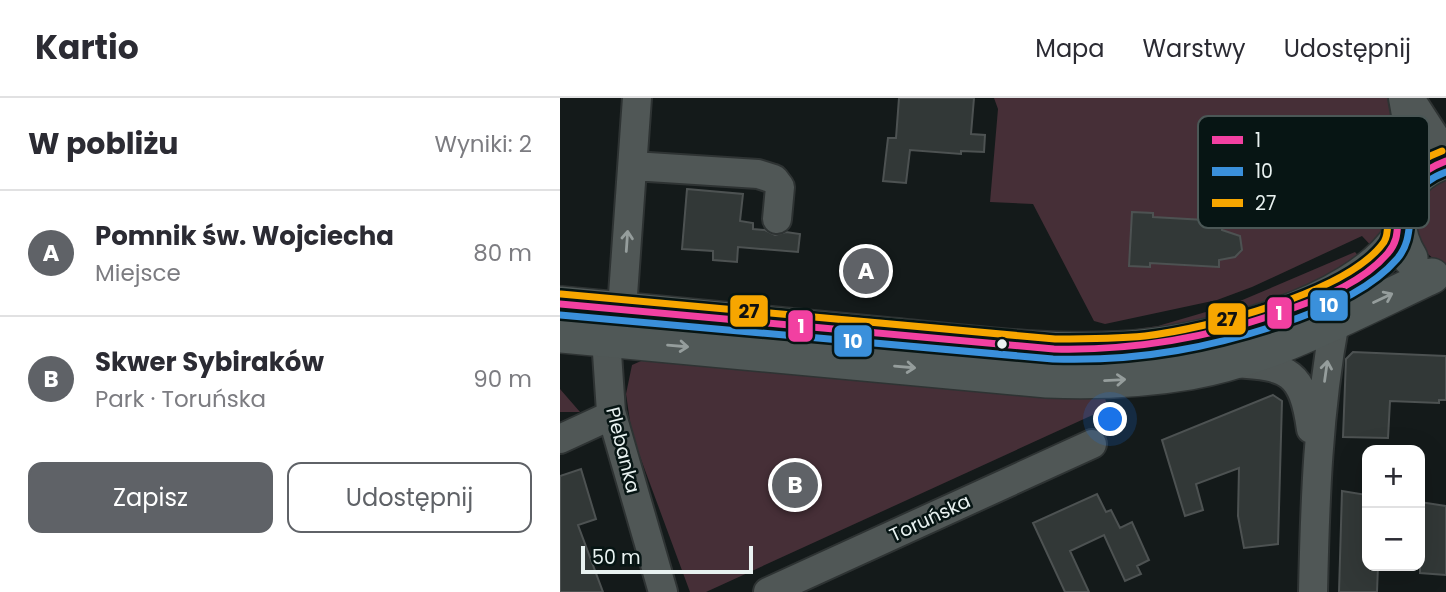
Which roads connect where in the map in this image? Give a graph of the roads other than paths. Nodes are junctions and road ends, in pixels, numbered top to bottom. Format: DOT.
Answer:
graph roads {
  1 [pos="637,98"];
  2 [pos="1403,98"];
  3 [pos="1409,98"];
  4 [pos="1410,116"];
  5 [pos="1421,116"];
  6 [pos="1429,128"];
  7 [pos="1446,148"];
  8 [pos="633,166"];
  9 [pos="777,219"];
  10 [pos="1399,228"];
  11 [pos="1399,236"];
  12 [pos="1439,279"];
  13 [pos="560,303"];
  14 [pos="1335,321"];
  15 [pos="616,325"];
  16 [pos="560,335"];
  17 [pos="1228,362"];
  18 [pos="612,415"];
  19 [pos="560,439"];
  20 [pos="1092,444"];
  21 [pos="1316,463"];
  22 [pos="663,592"];
  23 [pos="768,592"];
  24 [pos="1312,592"];
  1 -- 8 [label="street, Plebanka"];
  2 -- 4 [label="street"];
  3 -- 5 [label="street"];
  6 -- 7 [label="street"];
  8 -- 9 [label="street"];
  15 -- 8 [label="street, Plebanka, one-way"];
  10 -- 11 [label="main road"];
  11 -- 12 [label="main road"];
  11 -- 15 [label="main road"];
  14 -- 12 [label="main road, one-way"];
  13 -- 15 [label="main road"];
  14 -- 17 [label="main road"];
  21 -- 14 [label="street, one-way"];
  15 -- 16 [label="main road"];
  15 -- 17 [label="main road, one-way"];
  15 -- 18 [label="street, Plebanka"];
  17 -- 21 [label="street"];
  18 -- 19 [label="street"];
  18 -- 22 [label="street, Plebanka"];
  20 -- 23 [label="street, Toruńska"];
  21 -- 24 [label="street"];
}
